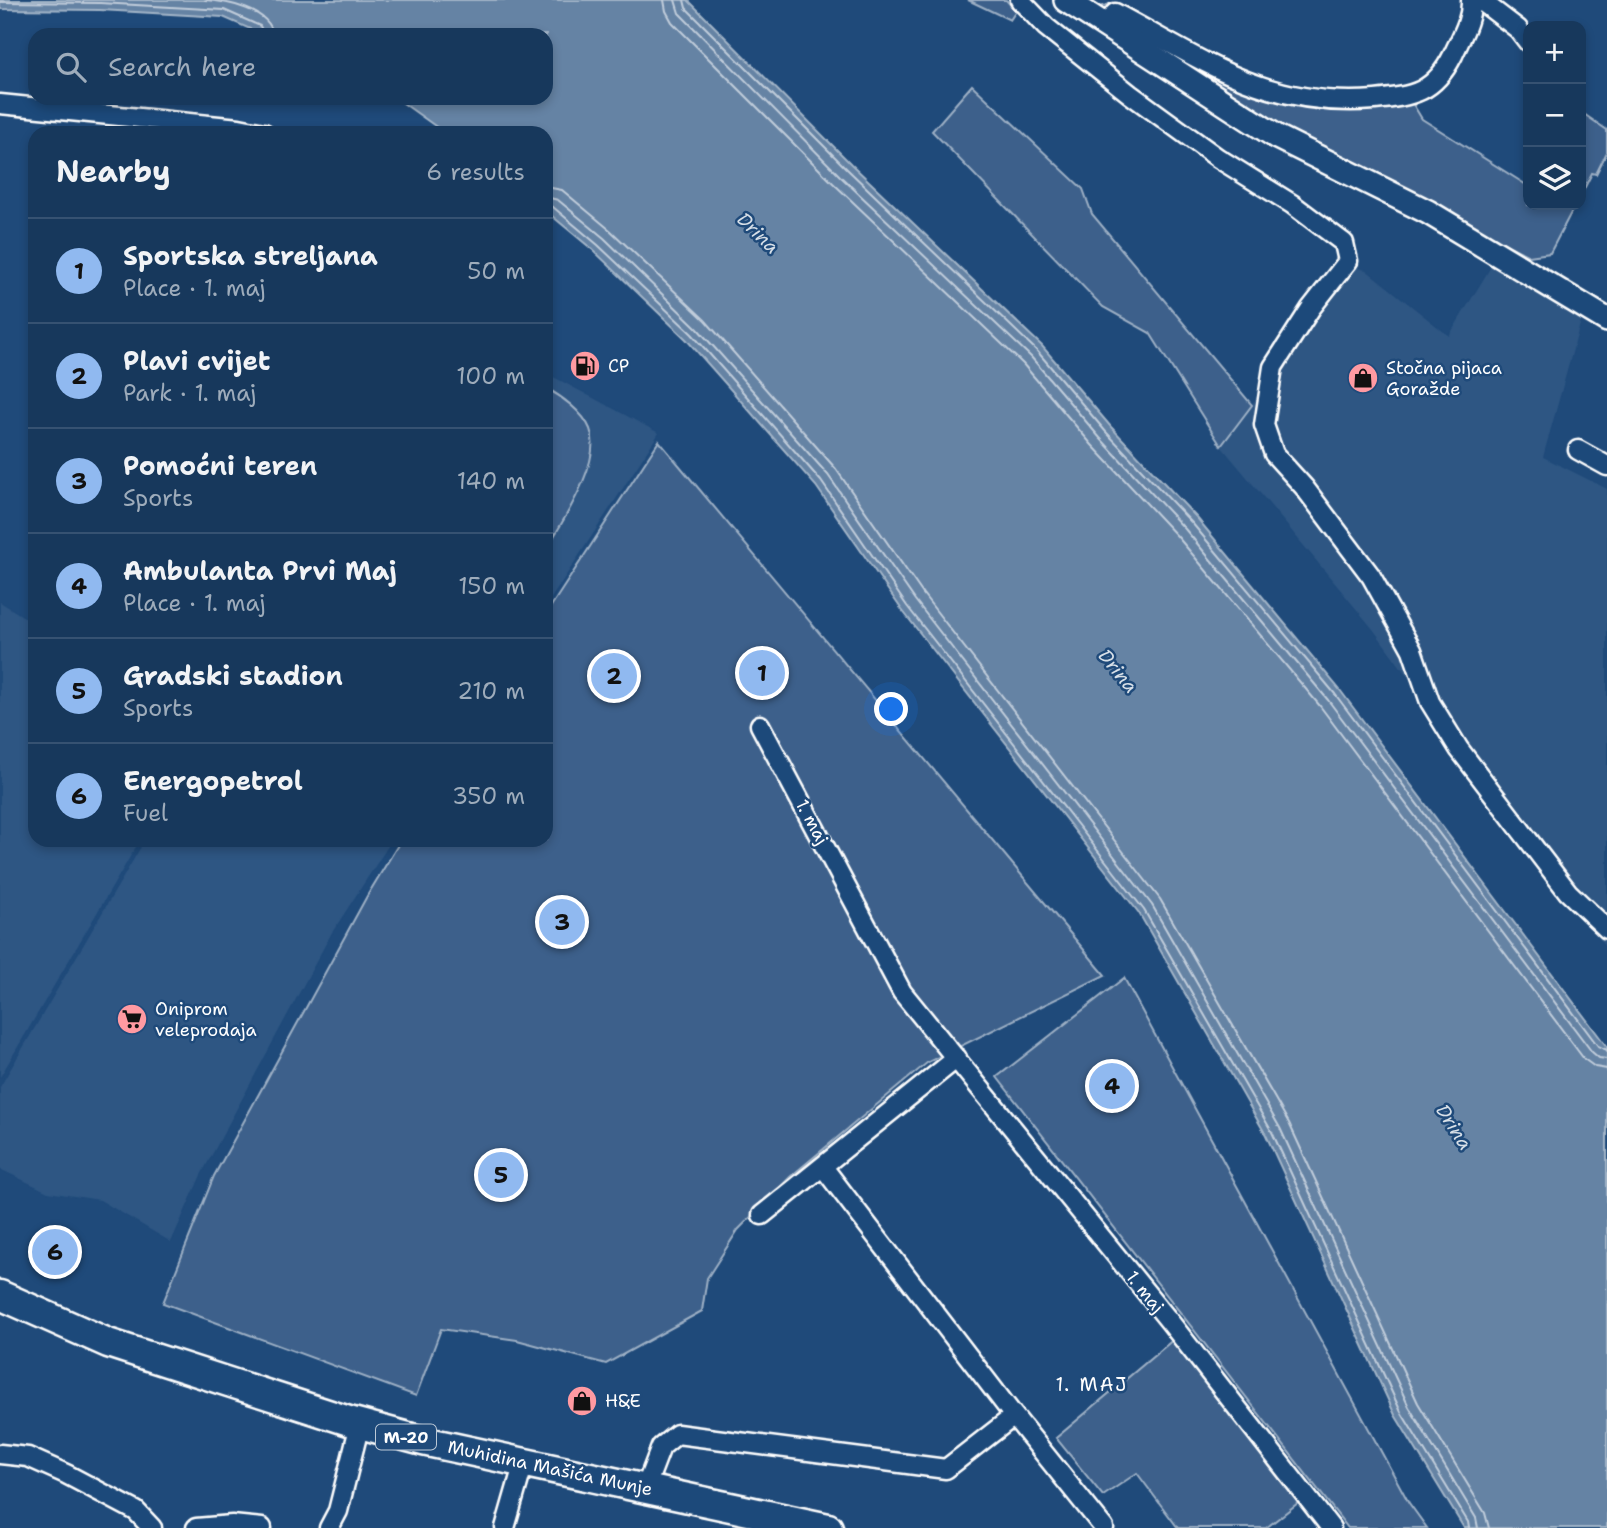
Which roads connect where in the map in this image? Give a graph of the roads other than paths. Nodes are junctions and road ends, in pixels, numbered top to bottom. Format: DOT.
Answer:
graph roads {
  1 [pos="1020,0"];
  2 [pos="1066,0"];
  3 [pos="1471,0"];
  4 [pos="1480,0"];
  5 [pos="1113,13"];
  6 [pos="1523,36"];
  7 [pos="0,104"];
  8 [pos="219,126"];
  9 [pos="1607,320"];
  10 [pos="1578,450"];
  11 [pos="1607,466"];
  12 [pos="761,724"];
  13 [pos="1607,929"];
  14 [pos="957,1058"];
  15 [pos="823,1167"];
  16 [pos="762,1215"];
  17 [pos="0,1295"];
  18 [pos="1014,1416"];
  19 [pos="360,1424"];
  20 [pos="0,1454"];
  21 [pos="524,1462"];
  22 [pos="645,1489"];
  23 [pos="152,1528"];
  24 [pos="196,1528"];
  25 [pos="262,1528"];
  26 [pos="329,1528"];
  27 [pos="505,1528"];
  28 [pos="828,1528"];
  29 [pos="1104,1528"];
  30 [pos="1331,1528"];
  1 -- 13 [label="street"];
  2 -- 5 [label="street"];
  3 -- 5 [label="street"];
  4 -- 6 [label="street"];
  5 -- 9 [label="street"];
  7 -- 8 [label="street"];
  10 -- 11 [label="street"];
  12 -- 14 [label="street, 1. maj"];
  14 -- 15 [label="street"];
  14 -- 30 [label="street, 1. maj"];
  15 -- 16 [label="street"];
  15 -- 18 [label="street"];
  17 -- 19 [label="main road, Muhidina Mašića Munje / M-20"];
  18 -- 22 [label="street"];
  18 -- 29 [label="street"];
  19 -- 21 [label="main road, Muhidina Mašića Munje / M-20"];
  19 -- 26 [label="street"];
  20 -- 23 [label="street"];
  21 -- 22 [label="main road, Muhidina Mašića Munje / M-20"];
  21 -- 27 [label="street"];
  22 -- 28 [label="main road, Muhidina Mašića Munje / M-20"];
  24 -- 25 [label="street"];
}
